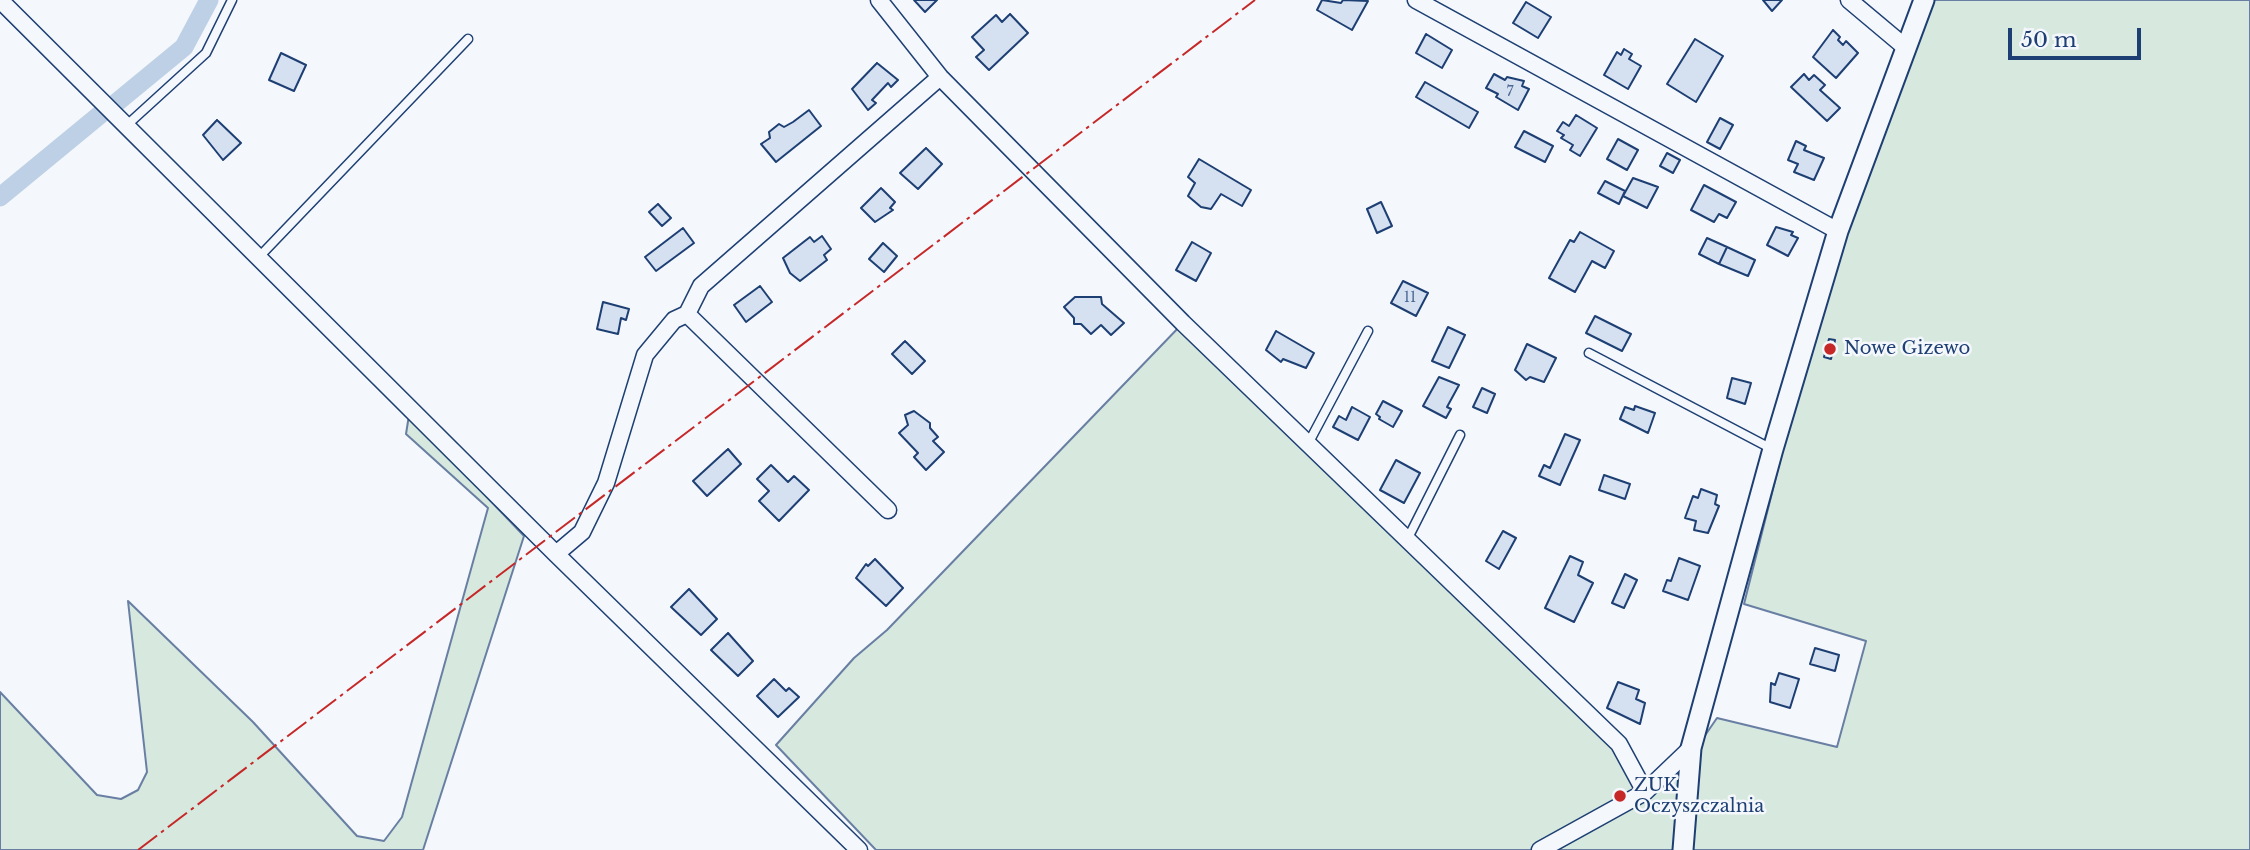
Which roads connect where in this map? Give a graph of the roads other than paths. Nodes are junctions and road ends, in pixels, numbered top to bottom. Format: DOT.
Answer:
graph roads {
  1 [pos="0,0"];
  2 [pos="232,0"];
  3 [pos="879,0"];
  4 [pos="1416,0"];
  5 [pos="1849,0"];
  6 [pos="1924,0"];
  7 [pos="468,39"];
  8 [pos="1905,47"];
  9 [pos="940,77"];
  10 [pos="128,125"];
  11 [pos="1838,231"];
  12 [pos="259,257"];
  13 [pos="687,314"];
  14 [pos="1368,331"];
  15 [pos="1589,353"];
  16 [pos="1460,435"];
  17 [pos="1309,442"];
  18 [pos="1773,449"];
  19 [pos="888,510"];
  20 [pos="1408,538"];
  21 [pos="556,554"];
  22 [pos="1690,748"];
  23 [pos="1645,792"];
  24 [pos="859,850"];
  25 [pos="1540,850"];
  26 [pos="1683,850"];
  1 -- 10 [label="street"];
  2 -- 10 [label="lane"];
  3 -- 9 [label="street"];
  4 -- 11 [label="street"];
  5 -- 8 [label="street"];
  6 -- 8 [label="street"];
  7 -- 12 [label="lane"];
  8 -- 11 [label="street"];
  9 -- 13 [label="street"];
  9 -- 17 [label="street"];
  10 -- 12 [label="street"];
  11 -- 18 [label="street"];
  12 -- 21 [label="street"];
  13 -- 19 [label="street"];
  13 -- 21 [label="street"];
  14 -- 17 [label="lane"];
  15 -- 18 [label="lane"];
  16 -- 20 [label="lane"];
  17 -- 20 [label="street"];
  18 -- 22 [label="street"];
  20 -- 23 [label="street"];
  21 -- 24 [label="street"];
  22 -- 23 [label="street"];
  22 -- 26 [label="street"];
  23 -- 25 [label="street"];
}
